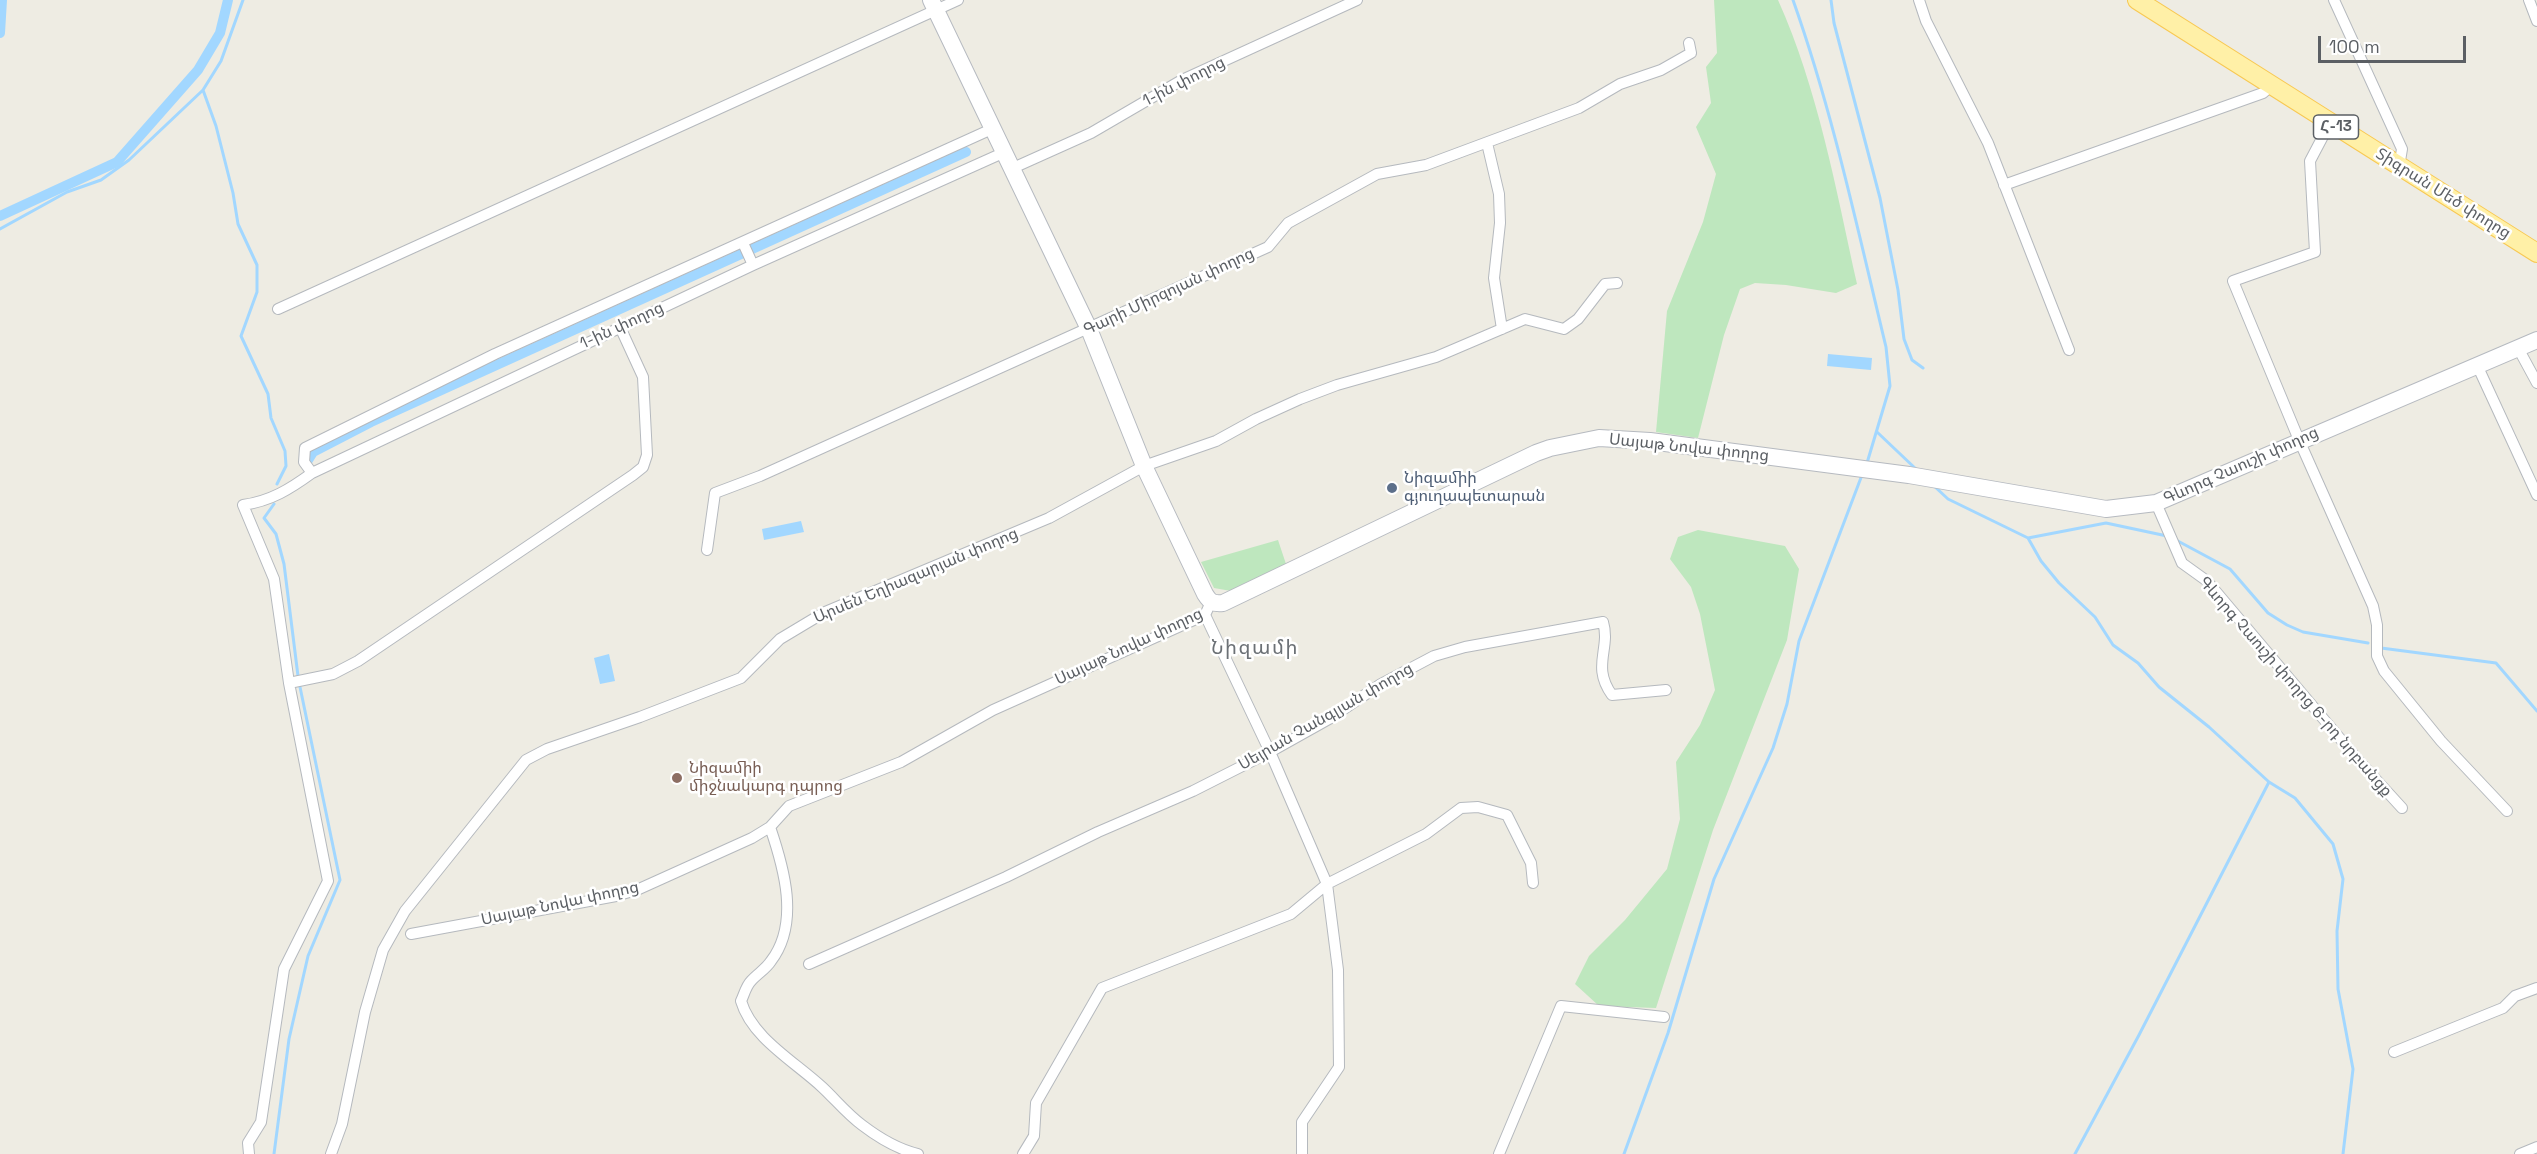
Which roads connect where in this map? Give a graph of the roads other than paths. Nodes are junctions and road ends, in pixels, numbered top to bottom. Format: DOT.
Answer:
graph roads {
  1 [pos="958,0"];
  2 [pos="1357,0"];
  3 [pos="1919,0"];
  4 [pos="2137,0"];
  5 [pos="2334,0"];
  6 [pos="2529,0"];
  7 [pos="934,5"];
  8 [pos="2537,21"];
  9 [pos="1689,43"];
  10 [pos="2272,86"];
  11 [pos="2330,123"];
  12 [pos="994,128"];
  13 [pos="1487,143"];
  14 [pos="1005,152"];
  15 [pos="2399,166"];
  16 [pos="1012,168"];
  17 [pos="2004,185"];
  18 [pos="743,243"];
  19 [pos="2537,253"];
  20 [pos="753,265"];
  21 [pos="1617,283"];
  22 [pos="278,309"];
  23 [pos="620,327"];
  24 [pos="1089,329"];
  25 [pos="1502,329"];
  26 [pos="2537,340"];
  27 [pos="2518,348"];
  28 [pos="2069,350"];
  29 [pos="2477,365"];
  30 [pos="2537,383"];
  31 [pos="2299,440"];
  32 [pos="1144,466"];
  33 [pos="312,473"];
  34 [pos="1909,475"];
  35 [pos="2537,495"];
  36 [pos="2156,503"];
  37 [pos="707,550"];
  38 [pos="1208,608"];
  39 [pos="289,683"];
  40 [pos="1666,690"];
  41 [pos="1270,752"];
  42 [pos="2402,808"];
  43 [pos="2507,811"];
  44 [pos="770,827"];
  45 [pos="1533,883"];
  46 [pos="1327,884"];
  47 [pos="411,934"];
  48 [pos="809,964"];
  49 [pos="2537,988"];
  50 [pos="1664,1017"];
  51 [pos="2394,1052"];
  52 [pos="2537,1147"];
  53 [pos="249,1154"];
  54 [pos="331,1154"];
  55 [pos="918,1154"];
  56 [pos="1023,1154"];
  57 [pos="1302,1154"];
  58 [pos="1499,1154"];
  59 [pos="2520,1154"];
  1 -- 7 [label="street"];
  2 -- 16 [label="street, 1-ին փողոց"];
  3 -- 17 [label="street"];
  4 -- 10 [label="main road, Տիգրան Մեծ փողոց / Հ-13"];
  5 -- 15 [label="street"];
  6 -- 8 [label="street"];
  7 -- 12 [label="main road"];
  7 -- 22 [label="street"];
  9 -- 13 [label="street, Գարի Միրզոյան փողոց"];
  10 -- 11 [label="main road, Տիգրան Մեծ փողոց / Հ-13"];
  10 -- 17 [label="street"];
  11 -- 15 [label="main road, Տիգրան Մեծ փողոց / Հ-13"];
  11 -- 31 [label="street"];
  12 -- 14 [label="main road"];
  12 -- 18 [label="street"];
  13 -- 24 [label="street, Գարի Միրզոյան փողոց"];
  13 -- 25 [label="street"];
  14 -- 16 [label="main road"];
  14 -- 20 [label="street, 1-ին փողոց"];
  15 -- 19 [label="main road, Տիգրան Մեծ փողոց / Հ-13"];
  16 -- 24 [label="main road"];
  17 -- 28 [label="street"];
  18 -- 20 [label="street"];
  18 -- 33 [label="street"];
  20 -- 23 [label="street, 1-ին փողոց"];
  21 -- 25 [label="street, Արսեն Եղիազարյան փողոց"];
  23 -- 33 [label="street, 1-ին փողոց"];
  23 -- 39 [label="street"];
  24 -- 32 [label="main road"];
  24 -- 37 [label="street, Գարի Միրզոյան փողոց"];
  25 -- 32 [label="street, Արսեն Եղիազարյան փողոց"];
  26 -- 27 [label="main road, Գևորգ Չաուշի փողոց"];
  27 -- 29 [label="main road, Գևորգ Չաուշի փողոց"];
  27 -- 30 [label="street"];
  29 -- 31 [label="main road, Գևորգ Չաուշի փողոց"];
  29 -- 35 [label="street"];
  31 -- 36 [label="main road, Գևորգ Չաուշի փողոց"];
  31 -- 43 [label="street"];
  32 -- 38 [label="main road"];
  32 -- 54 [label="street, Արսեն Եղիազարյան փողոց"];
  33 -- 39 [label="street, 1-ին փողոց"];
  34 -- 36 [label="main road, Գևորգ Չաուշի փողոց"];
  34 -- 38 [label="main road, Սայաթ Նովա փողոց"];
  36 -- 42 [label="street, Գևորգ Չաուշի փողոց 6-րդ նրբանցք"];
  38 -- 41 [label="street"];
  38 -- 44 [label="street, Սայաթ Նովա փողոց"];
  39 -- 53 [label="street"];
  40 -- 41 [label="street, Սեյրան Չանգլյան փողոց"];
  41 -- 46 [label="street"];
  41 -- 48 [label="street, Սեյրան Չանգլյան փողոց"];
  44 -- 47 [label="street, Սայաթ Նովա փողոց"];
  44 -- 55 [label="street"];
  45 -- 46 [label="street"];
  46 -- 56 [label="street"];
  46 -- 57 [label="street"];
  49 -- 51 [label="street"];
  50 -- 58 [label="street"];
  52 -- 59 [label="street"];
}
